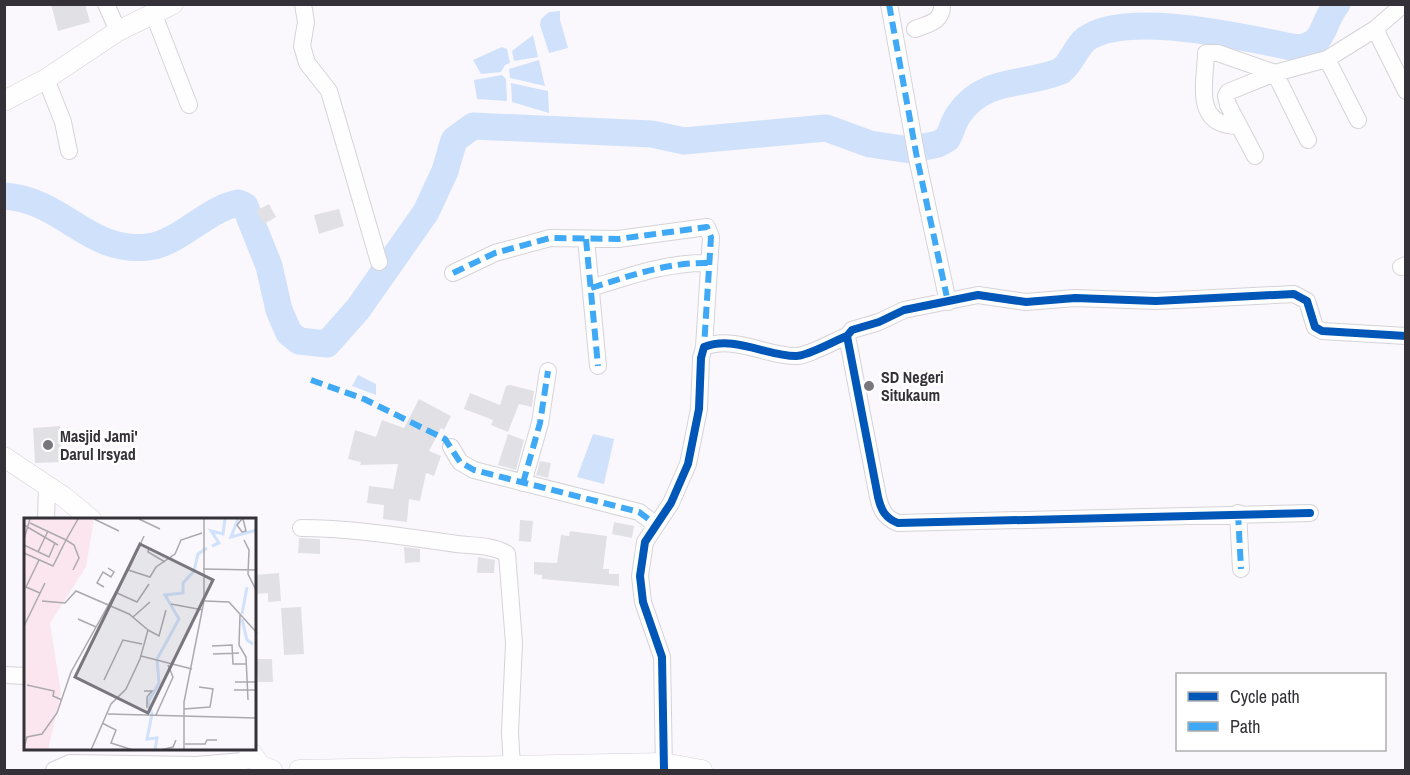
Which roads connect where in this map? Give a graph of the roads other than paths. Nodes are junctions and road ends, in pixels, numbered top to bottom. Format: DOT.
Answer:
graph roads {
  1 [pos="106,4"];
  2 [pos="173,4"];
  3 [pos="303,4"];
  4 [pos="889,4"];
  5 [pos="942,4"];
  6 [pos="1404,4"];
  7 [pos="154,15"];
  8 [pos="915,29"];
  9 [pos="1375,29"];
  10 [pos="118,31"];
  11 [pos="1326,59"];
  12 [pos="1275,73"];
  13 [pos="46,79"];
  14 [pos="1406,91"];
  15 [pos="1226,96"];
  16 [pos="4,101"];
  17 [pos="1204,104"];
  18 [pos="189,105"];
  19 [pos="1358,120"];
  20 [pos="1239,126"];
  21 [pos="1308,140"];
  22 [pos="69,152"];
  23 [pos="1254,156"];
  24 [pos="586,239"];
  25 [pos="379,262"];
  26 [pos="709,263"];
  27 [pos="453,273"];
  28 [pos="591,288"];
  29 [pos="948,302"];
  30 [pos="847,336"];
  31 [pos="1406,336"];
  32 [pos="704,347"];
  33 [pos="598,366"];
  34 [pos="548,371"];
  35 [pos="451,447"];
  36 [pos="4,457"];
  37 [pos="524,483"];
  38 [pos="47,486"];
  39 [pos="1238,513"];
  40 [pos="1310,513"];
  41 [pos="46,518"];
  42 [pos="89,518"];
  43 [pos="655,524"];
  44 [pos="301,528"];
  45 [pos="1241,569"];
  46 [pos="4,675"];
  47 [pos="24,676"];
  48 [pos="252,755"];
  49 [pos="512,767"];
  50 [pos="664,767"];
  51 [pos="477,769"];
  52 [pos="371,770"];
  53 [pos="54,771"];
  54 [pos="272,771"];
  55 [pos="299,771"];
  56 [pos="702,771"];
  1 -- 10 [label="street"];
  2 -- 7 [label="street"];
  3 -- 25 [label="street"];
  4 -- 29 [label="street"];
  5 -- 8 [label="street"];
  6 -- 9 [label="street"];
  7 -- 10 [label="street"];
  7 -- 18 [label="street"];
  9 -- 11 [label="street"];
  9 -- 14 [label="street"];
  10 -- 13 [label="street"];
  11 -- 12 [label="street"];
  11 -- 19 [label="street"];
  12 -- 15 [label="street"];
  12 -- 17 [label="street"];
  12 -- 21 [label="street"];
  13 -- 16 [label="street"];
  13 -- 22 [label="street"];
  15 -- 17 [label="street"];
  15 -- 20 [label="street"];
  17 -- 20 [label="street"];
  20 -- 23 [label="street"];
  24 -- 26 [label="street"];
  24 -- 27 [label="street"];
  24 -- 28 [label="street"];
  26 -- 28 [label="street"];
  26 -- 32 [label="street"];
  28 -- 33 [label="street"];
  29 -- 30 [label="street"];
  29 -- 31 [label="street"];
  30 -- 32 [label="street"];
  30 -- 39 [label="street"];
  32 -- 43 [label="street"];
  34 -- 37 [label="street"];
  35 -- 37 [label="street"];
  36 -- 38 [label="street"];
  37 -- 43 [label="street"];
  38 -- 41 [label="street"];
  38 -- 42 [label="street"];
  39 -- 40 [label="street"];
  39 -- 45 [label="street"];
  43 -- 50 [label="street"];
  44 -- 49 [label="street"];
  46 -- 47 [label="street"];
  48 -- 53 [label="street"];
  48 -- 54 [label="street"];
  49 -- 50 [label="street"];
  49 -- 51 [label="street"];
  50 -- 56 [label="street"];
  51 -- 52 [label="street"];
  52 -- 55 [label="street"];
}
